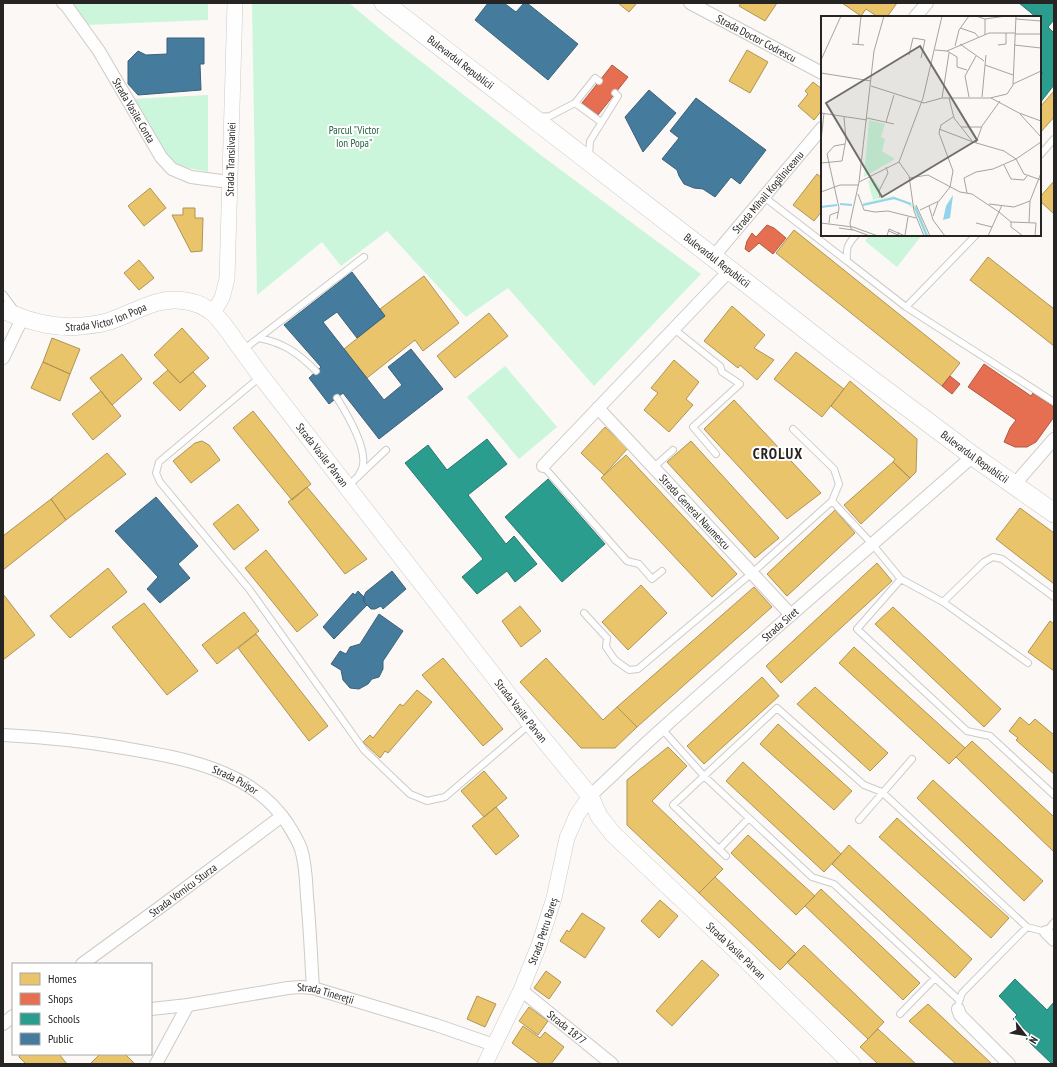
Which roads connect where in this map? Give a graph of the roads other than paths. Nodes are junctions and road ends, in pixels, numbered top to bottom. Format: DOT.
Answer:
graph roads {
  1 [pos="63,3"];
  2 [pos="235,3"];
  3 [pos="384,3"];
  4 [pos="690,3"];
  5 [pos="927,3"];
  6 [pos="916,16"];
  7 [pos="821,72"];
  8 [pos="599,82"];
  9 [pos="615,93"];
  10 [pos="575,103"];
  11 [pos="533,118"];
  12 [pos="601,122"];
  13 [pos="821,129"];
  14 [pos="1054,140"];
  15 [pos="1041,154"];
  16 [pos="588,162"];
  17 [pos="229,182"];
  18 [pos="764,196"];
  19 [pos="855,236"];
  20 [pos="975,236"];
  21 [pos="364,257"];
  22 [pos="713,257"];
  23 [pos="847,262"];
  24 [pos="730,270"];
  25 [pos="3,294"];
  26 [pos="906,307"];
  27 [pos="3,310"];
  28 [pos="213,313"];
  29 [pos="22,319"];
  30 [pos="224,326"];
  31 [pos="674,329"];
  32 [pos="259,338"];
  33 [pos="242,351"];
  34 [pos="3,358"];
  35 [pos="316,371"];
  36 [pos="261,376"];
  37 [pos="337,398"];
  38 [pos="1054,402"];
  39 [pos="598,408"];
  40 [pos="793,429"];
  41 [pos="1054,438"];
  42 [pos="386,450"];
  43 [pos="673,450"];
  44 [pos="716,454"];
  45 [pos="973,456"];
  46 [pos="543,466"];
  47 [pos="654,467"];
  48 [pos="352,482"];
  49 [pos="1014,485"];
  50 [pos="832,501"];
  51 [pos="1054,514"];
  52 [pos="873,545"];
  53 [pos="662,571"];
  54 [pos="752,573"];
  55 [pos="900,579"];
  56 [pos="1054,598"];
  57 [pos="943,602"];
  58 [pos="584,613"];
  59 [pos="791,615"];
  60 [pos="1028,663"];
  61 [pos="531,724"];
  62 [pos="662,729"];
  63 [pos="3,735"];
  64 [pos="912,759"];
  65 [pos="704,776"];
  66 [pos="882,792"];
  67 [pos="1054,795"];
  68 [pos="590,796"];
  69 [pos="282,816"];
  70 [pos="749,818"];
  71 [pos="859,820"];
  72 [pos="719,849"];
  73 [pos="726,856"];
  74 [pos="1054,922"];
  75 [pos="1027,927"];
  76 [pos="1050,936"];
  77 [pos="83,963"];
  78 [pos="935,978"];
  79 [pos="313,988"];
  80 [pos="521,990"];
  81 [pos="958,1004"];
  82 [pos="188,1005"];
  83 [pos="152,1009"];
  84 [pos="900,1014"];
  85 [pos="12,1017"];
  86 [pos="3,1025"];
  87 [pos="494,1045"];
  88 [pos="156,1064"];
  89 [pos="485,1064"];
  90 [pos="612,1064"];
  91 [pos="852,1064"];
  92 [pos="1009,1064"];
  1 -- 17 [label="street, Strada Vasile Conta"];
  2 -- 17 [label="street, Strada Transilvaniei"];
  3 -- 11 [label="main road, Bulevardul Republicii"];
  4 -- 7 [label="street, Strada Doctor Codrescu"];
  5 -- 6 [label="street"];
  8 -- 10 [label="lane"];
  9 -- 12 [label="lane"];
  10 -- 11 [label="lane"];
  10 -- 12 [label="lane"];
  11 -- 16 [label="main road, Bulevardul Republicii"];
  12 -- 16 [label="lane"];
  13 -- 18 [label="street, Strada Mihail Kogălniceanu"];
  14 -- 15 [label="lane"];
  16 -- 22 [label="main road, Bulevardul Republicii"];
  17 -- 28 [label="street, Strada Transilvaniei"];
  18 -- 22 [label="street, Strada Mihail Kogălniceanu"];
  18 -- 23 [label="lane"];
  19 -- 23 [label="lane"];
  20 -- 26 [label="lane"];
  21 -- 32 [label="lane"];
  22 -- 24 [label="main road, Bulevardul Republicii"];
  23 -- 26 [label="lane"];
  24 -- 31 [label="street"];
  24 -- 45 [label="main road, Bulevardul Republicii"];
  25 -- 29 [label="lane"];
  26 -- 38 [label="lane"];
  27 -- 29 [label="main road, Strada Victor Ion Popa"];
  28 -- 29 [label="main road, Strada Victor Ion Popa"];
  28 -- 30 [label="main road, Strada Victor Ion Popa"];
  29 -- 34 [label="street"];
  30 -- 33 [label="main road, Strada Vasile Pârvan"];
  31 -- 39 [label="street"];
  31 -- 44 [label="lane"];
  32 -- 33 [label="lane"];
  32 -- 35 [label="lane"];
  33 -- 36 [label="main road, Strada Vasile Pârvan"];
  36 -- 48 [label="main road, Strada Vasile Pârvan"];
  36 -- 61 [label="lane"];
  37 -- 48 [label="lane"];
  39 -- 46 [label="street"];
  39 -- 47 [label="street, Strada General Naumescu"];
  40 -- 50 [label="lane"];
  41 -- 49 [label="street"];
  42 -- 48 [label="lane"];
  43 -- 47 [label="lane"];
  45 -- 49 [label="main road, Bulevardul Republicii"];
  45 -- 52 [label="street, Strada Siret"];
  46 -- 53 [label="lane"];
  47 -- 54 [label="street, Strada General Naumescu"];
  48 -- 61 [label="main road, Strada Vasile Pârvan"];
  49 -- 51 [label="main road, Bulevardul Republicii"];
  50 -- 52 [label="lane"];
  50 -- 54 [label="lane"];
  52 -- 55 [label="lane"];
  52 -- 59 [label="street, Strada Siret"];
  54 -- 58 [label="lane"];
  54 -- 59 [label="street, Strada General Naumescu"];
  55 -- 57 [label="lane"];
  55 -- 67 [label="lane"];
  56 -- 57 [label="lane"];
  57 -- 60 [label="lane"];
  59 -- 62 [label="street, Strada Siret"];
  61 -- 68 [label="main road, Strada Vasile Pârvan"];
  62 -- 65 [label="lane"];
  62 -- 68 [label="street, Strada Siret"];
  63 -- 69 [label="street, Strada Puișor"];
  64 -- 66 [label="lane"];
  65 -- 66 [label="lane"];
  65 -- 70 [label="lane"];
  65 -- 72 [label="lane"];
  66 -- 71 [label="lane"];
  66 -- 75 [label="lane"];
  68 -- 80 [label="street, Strada Petru Rareș"];
  68 -- 91 [label="main road, Strada Vasile Pârvan"];
  69 -- 77 [label="street, Strada Vornicu Sturza"];
  69 -- 79 [label="street, Strada Puișor"];
  70 -- 72 [label="lane"];
  70 -- 78 [label="lane"];
  72 -- 73 [label="lane"];
  74 -- 76 [label="lane"];
  75 -- 76 [label="lane"];
  75 -- 81 [label="lane"];
  78 -- 81 [label="lane"];
  78 -- 84 [label="lane"];
  79 -- 82 [label="street, Strada Tinereții"];
  79 -- 87 [label="street, Strada Tinereții"];
  80 -- 87 [label="street, Strada Petru Rareș"];
  80 -- 90 [label="street, Strada 1877"];
  81 -- 92 [label="street"];
  82 -- 83 [label="street, Strada Tinereții"];
  82 -- 88 [label="street"];
  85 -- 86 [label="street"];
  87 -- 89 [label="street, Strada Petru Rareș"];
}
